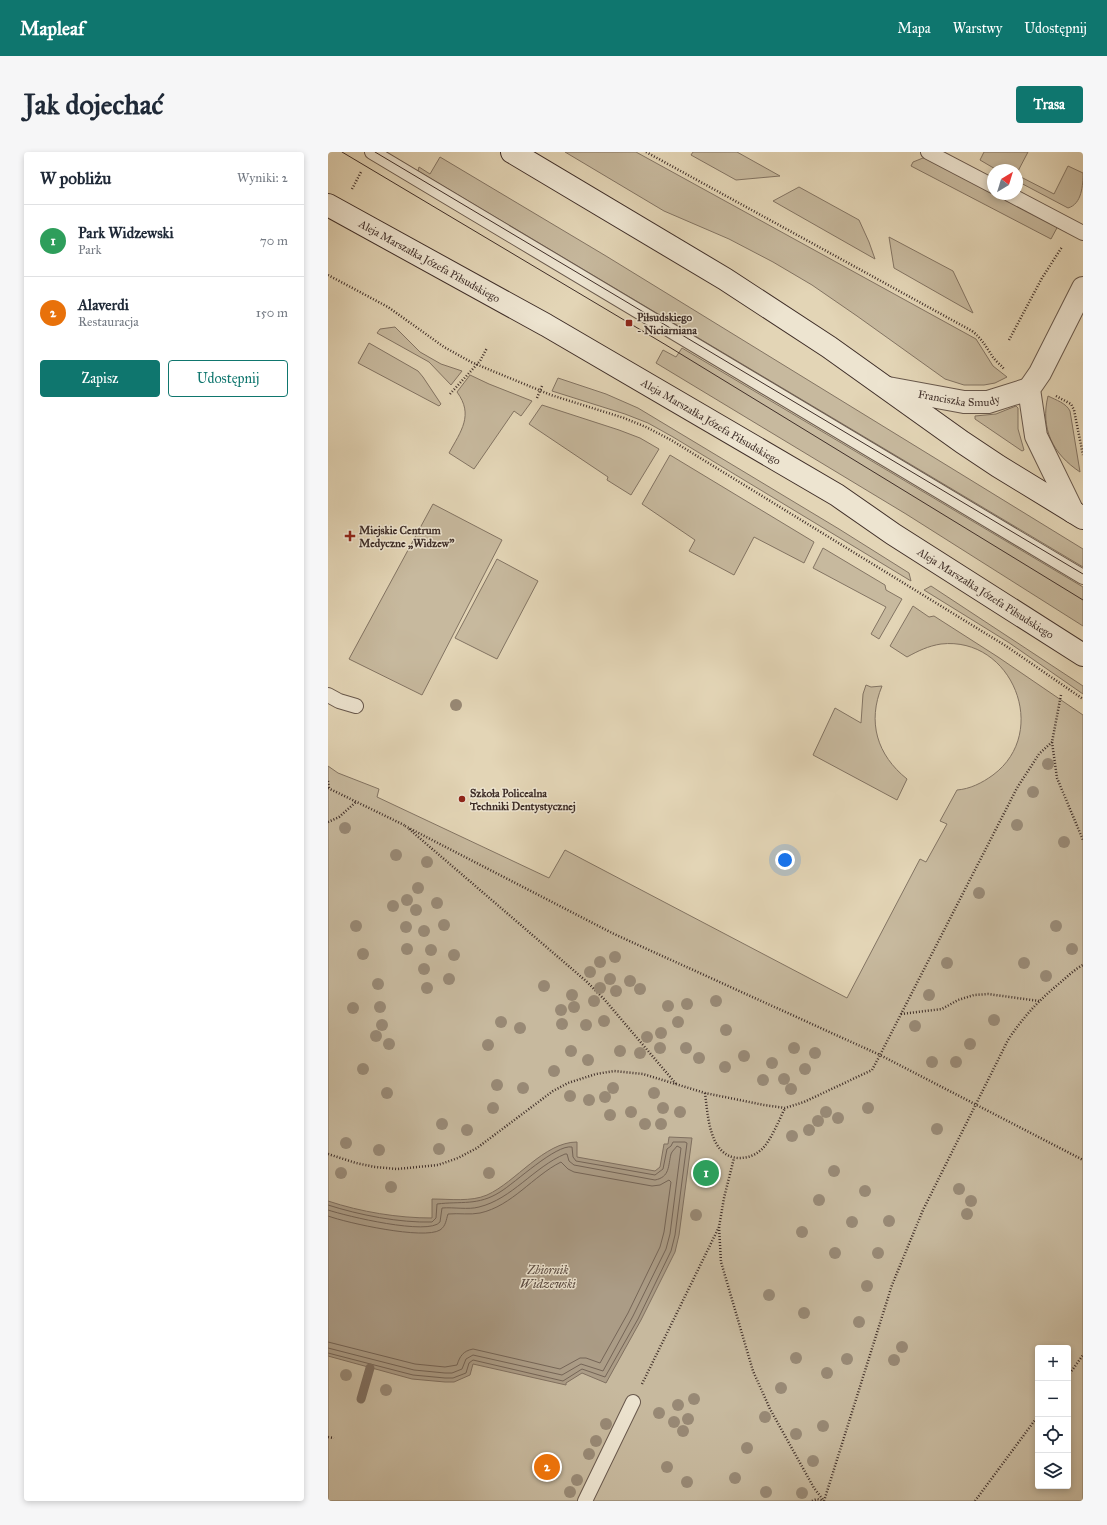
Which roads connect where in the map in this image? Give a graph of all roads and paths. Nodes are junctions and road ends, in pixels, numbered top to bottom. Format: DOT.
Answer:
graph roads {
  1 [pos="372,152"];
  2 [pos="512,152"];
  3 [pos="646,152"];
  4 [pos="928,152"];
  5 [pos="987,183"];
  6 [pos="1020,200"];
  7 [pos="328,205"];
  8 [pos="1078,231"];
  9 [pos="328,275"];
  10 [pos="1083,288"];
  11 [pos="1009,340"];
  12 [pos="487,348"];
  13 [pos="477,364"];
  14 [pos="542,386"];
  15 [pos="1031,386"];
  16 [pos="888,388"];
  17 [pos="540,390"];
  18 [pos="450,394"];
  19 [pos="537,398"];
  20 [pos="1083,455"];
  21 [pos="1078,515"];
  22 [pos="1083,577"];
  23 [pos="1083,655"];
  24 [pos="328,695"];
  25 [pos="1061,695"];
  26 [pos="1083,699"];
  27 [pos="356,706"];
  28 [pos="1052,742"];
  29 [pos="328,781"];
  30 [pos="329,789"];
  31 [pos="356,802"];
  32 [pos="328,822"];
  33 [pos="405,826"];
  34 [pos="1083,840"];
  35 [pos="1083,965"];
  36 [pos="1039,1001"];
  37 [pos="900,1014"];
  38 [pos="880,1055"];
  39 [pos="677,1085"];
  40 [pos="705,1093"];
  41 [pos="976,1105"];
  42 [pos="785,1108"];
  43 [pos="328,1154"];
  44 [pos="734,1158"];
  45 [pos="1083,1160"];
  46 [pos="719,1227"];
  47 [pos="1083,1355"];
  48 [pos="1071,1372"];
  49 [pos="633,1402"];
  50 [pos="1037,1417"];
  51 [pos="328,1437"];
  52 [pos="334,1438"];
  53 [pos="585,1501"];
  54 [pos="812,1501"];
  55 [pos="824,1501"];
  56 [pos="975,1501"];
  1 -- 22 [label="lane"];
  2 -- 16 [label="main road"];
  3 -- 15 [label="path"];
  4 -- 5 [label="lane"];
  6 -- 8 [label="lane"];
  7 -- 23 [label="main road, Aleja Marszałka Józefa Piłsudskiego"];
  8 -- 11 [label="path"];
  9 -- 13 [label="path"];
  10 -- 15 [label="main road"];
  12 -- 13 [label="path"];
  13 -- 17 [label="path"];
  13 -- 18 [label="path"];
  14 -- 17 [label="path"];
  15 -- 16 [label="main road, Franciszka Smudy"];
  15 -- 20 [label="path"];
  15 -- 21 [label="main road"];
  16 -- 21 [label="main road"];
  17 -- 19 [label="path"];
  17 -- 26 [label="path"];
  24 -- 27 [label="lane"];
  25 -- 28 [label="path"];
  28 -- 34 [label="path"];
  28 -- 37 [label="path"];
  29 -- 30 [label="path"];
  30 -- 31 [label="path"];
  31 -- 32 [label="path"];
  31 -- 33 [label="path"];
  33 -- 38 [label="path"];
  33 -- 39 [label="path"];
  35 -- 36 [label="path"];
  36 -- 37 [label="path"];
  36 -- 41 [label="path"];
  37 -- 38 [label="path"];
  38 -- 41 [label="path"];
  38 -- 42 [label="path"];
  39 -- 40 [label="path"];
  39 -- 43 [label="path"];
  40 -- 42 [label="path"];
  40 -- 44 [label="path"];
  41 -- 45 [label="path"];
  41 -- 55 [label="path"];
  42 -- 44 [label="path"];
  44 -- 46 [label="path"];
  46 -- 49 [label="path"];
  46 -- 54 [label="path"];
  47 -- 48 [label="path"];
  49 -- 53 [label="lane"];
  50 -- 56 [label="path"];
  51 -- 52 [label="path"];
}
